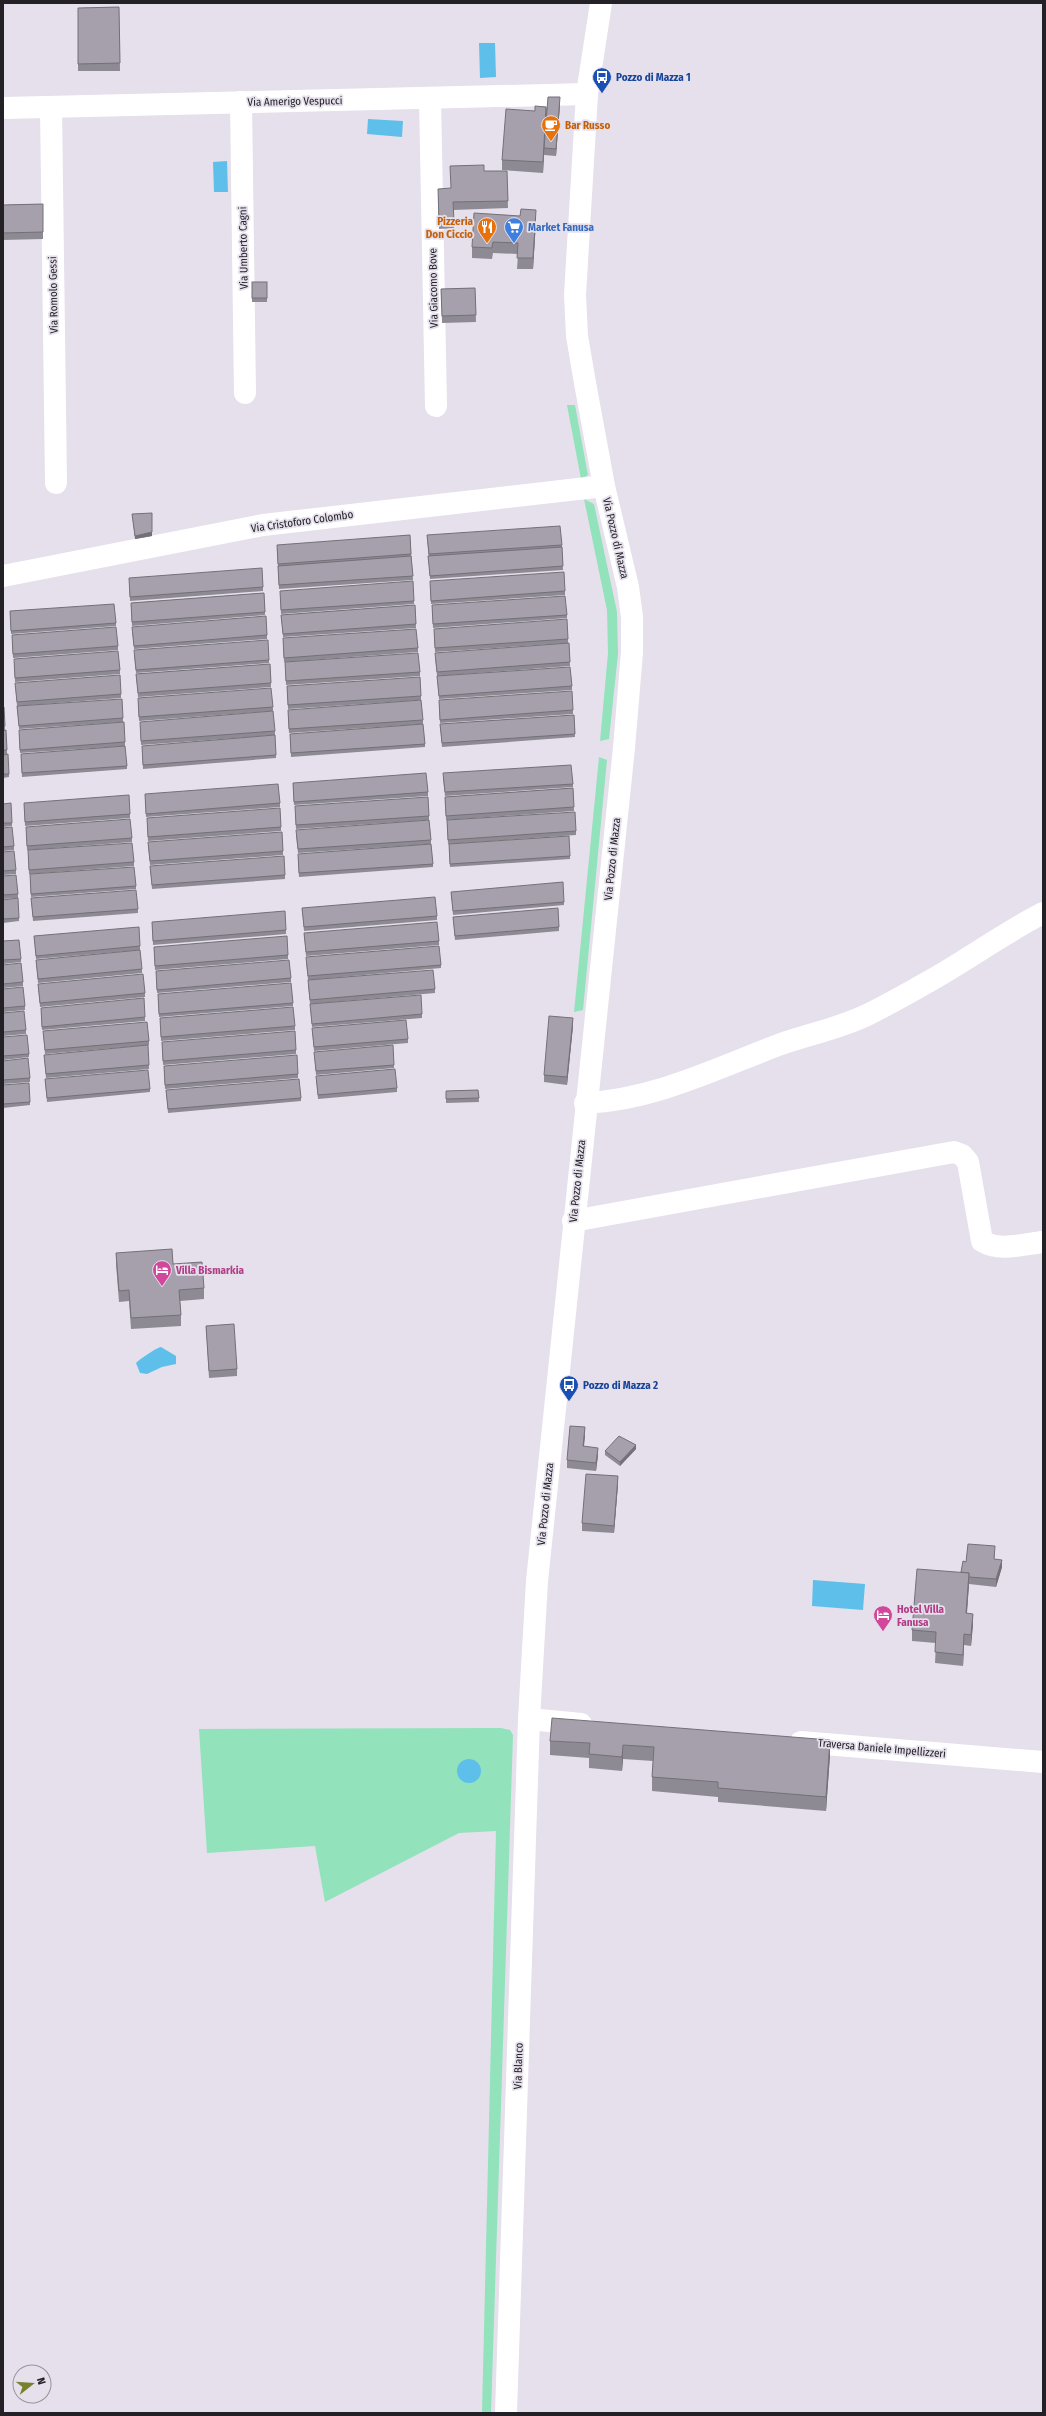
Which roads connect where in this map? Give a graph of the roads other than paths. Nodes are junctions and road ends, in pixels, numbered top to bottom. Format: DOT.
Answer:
graph roads {
  1 [pos="601,3"];
  2 [pos="587,94"];
  3 [pos="430,98"];
  4 [pos="241,102"];
  5 [pos="51,107"];
  6 [pos="3,108"];
  7 [pos="245,393"];
  8 [pos="436,406"];
  9 [pos="56,483"];
  10 [pos="604,486"];
  11 [pos="3,576"];
  12 [pos="1043,913"];
  13 [pos="585,1103"];
  14 [pos="573,1221"];
  15 [pos="1043,1242"];
  16 [pos="529,1719"];
  17 [pos="602,1725"];
  18 [pos="783,1740"];
  19 [pos="1043,1762"];
  20 [pos="506,2413"];
  1 -- 2 [label="street, Via Pozzo di Mazza"];
  2 -- 3 [label="street, Via Amerigo Vespucci"];
  2 -- 10 [label="street, Via Pozzo di Mazza"];
  3 -- 4 [label="street, Via Amerigo Vespucci"];
  3 -- 8 [label="street, Via Giacomo Bove"];
  4 -- 5 [label="street, Via Amerigo Vespucci"];
  4 -- 7 [label="street, Via Umberto Cagni"];
  5 -- 6 [label="street, Via Amerigo Vespucci"];
  5 -- 9 [label="street, Via Romolo Gessi"];
  10 -- 11 [label="street, Via Cristoforo Colombo"];
  10 -- 13 [label="street, Via Pozzo di Mazza"];
  12 -- 13 [label="street"];
  13 -- 14 [label="street, Via Pozzo di Mazza"];
  14 -- 15 [label="street"];
  14 -- 16 [label="street, Via Pozzo di Mazza"];
  16 -- 17 [label="street"];
  16 -- 20 [label="street, Via Blanco"];
  18 -- 19 [label="street, Traversa Daniele Impellizzeri"];
}
